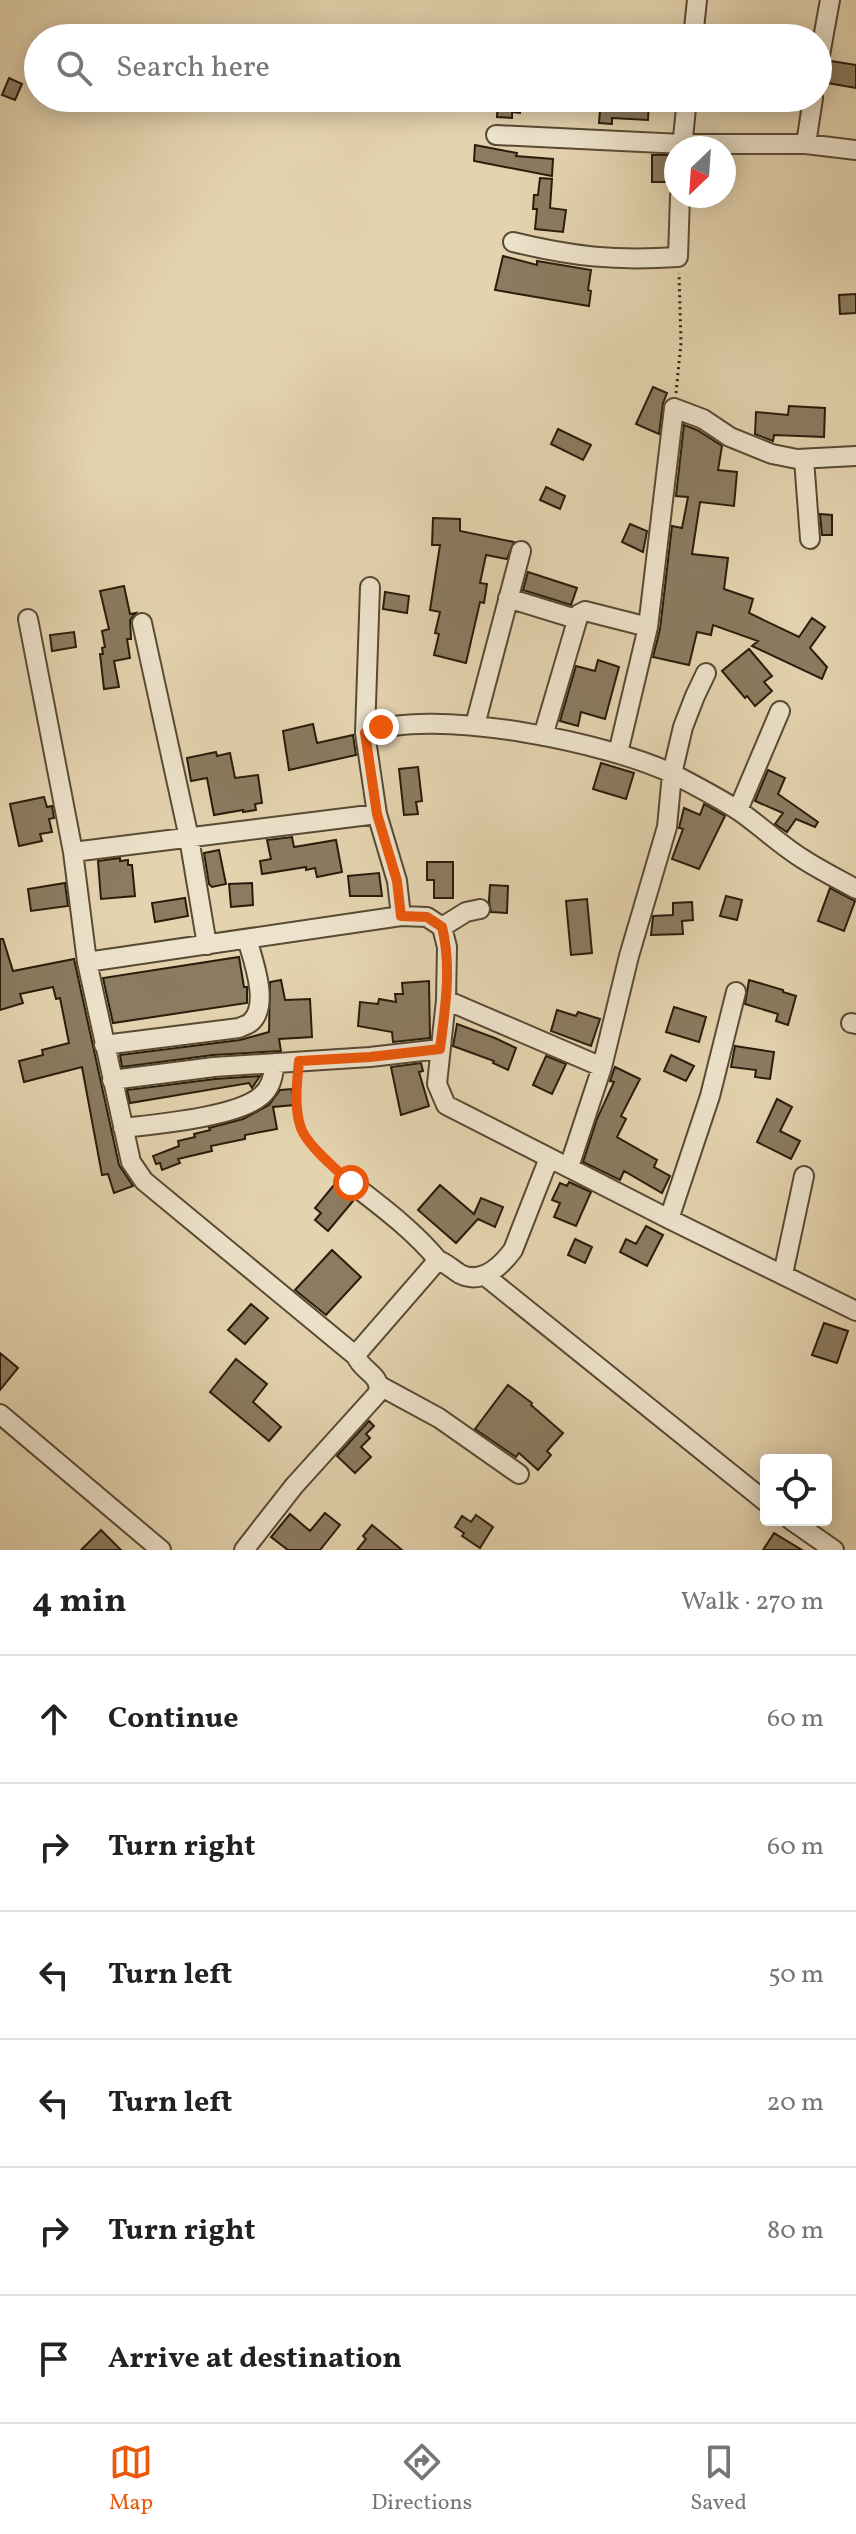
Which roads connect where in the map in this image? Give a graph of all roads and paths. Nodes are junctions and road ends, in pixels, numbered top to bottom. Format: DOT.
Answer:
graph roads {
  1 [pos="697,0"];
  2 [pos="830,0"];
  3 [pos="694,24"];
  4 [pos="826,24"];
  5 [pos="686,112"];
  6 [pos="811,112"];
  7 [pos="496,135"];
  8 [pos="683,136"];
  9 [pos="806,144"];
  10 [pos="664,145"];
  11 [pos="736,145"];
  12 [pos="856,150"];
  13 [pos="680,208"];
  14 [pos="513,242"];
  15 [pos="678,257"];
  16 [pos="674,408"];
  17 [pos="856,456"];
  18 [pos="804,459"];
  19 [pos="810,539"];
  20 [pos="521,551"];
  21 [pos="370,587"];
  22 [pos="508,598"];
  23 [pos="28,619"];
  24 [pos="576,619"];
  25 [pos="142,623"];
  26 [pos="648,627"];
  27 [pos="706,673"];
  28 [pos="780,711"];
  29 [pos="475,725"];
  30 [pos="365,733"];
  31 [pos="543,736"];
  32 [pos="618,753"];
  33 [pos="672,774"];
  34 [pos="738,810"];
  35 [pos="377,814"];
  36 [pos="189,838"];
  37 [pos="73,852"];
  38 [pos="856,889"];
  39 [pos="480,909"];
  40 [pos="401,916"];
  41 [pos="442,927"];
  42 [pos="247,939"];
  43 [pos="207,945"];
  44 [pos="87,962"];
  45 [pos="736,992"];
  46 [pos="446,1000"];
  47 [pos="104,1045"];
  48 [pos="440,1049"];
  49 [pos="299,1061"];
  50 [pos="275,1063"];
  51 [pos="602,1067"];
  52 [pos="112,1080"];
  53 [pos="123,1128"];
  54 [pos="549,1158"];
  55 [pos="569,1167"];
  56 [pos="804,1176"];
  57 [pos="351,1183"];
  58 [pos="669,1219"];
  59 [pos="438,1260"];
  60 [pos="783,1274"];
  61 [pos="484,1275"];
  62 [pos="856,1311"];
  63 [pos="356,1356"];
  64 [pos="380,1386"];
  65 [pos="0,1414"];
  66 [pos="519,1474"];
  67 [pos="760,1497"];
  68 [pos="800,1526"];
  69 [pos="161,1550"];
  70 [pos="244,1550"];
  71 [pos="834,1550"];
  1 -- 3 [label="street"];
  2 -- 4 [label="street"];
  5 -- 8 [label="street"];
  6 -- 9 [label="street"];
  7 -- 10 [label="street"];
  9 -- 11 [label="street"];
  9 -- 12 [label="street"];
  13 -- 15 [label="street"];
  14 -- 15 [label="street"];
  15 -- 16 [label="path"];
  16 -- 18 [label="street"];
  16 -- 26 [label="street"];
  17 -- 18 [label="street"];
  18 -- 19 [label="street"];
  20 -- 22 [label="street"];
  21 -- 30 [label="street"];
  22 -- 24 [label="street"];
  22 -- 29 [label="street"];
  23 -- 37 [label="street"];
  24 -- 26 [label="street"];
  24 -- 31 [label="street"];
  25 -- 36 [label="street"];
  26 -- 32 [label="street"];
  27 -- 33 [label="street"];
  28 -- 34 [label="street"];
  29 -- 30 [label="street"];
  29 -- 31 [label="street"];
  30 -- 35 [label="street"];
  31 -- 32 [label="street"];
  32 -- 33 [label="street"];
  33 -- 34 [label="street"];
  33 -- 51 [label="street"];
  34 -- 38 [label="street"];
  35 -- 36 [label="street"];
  35 -- 40 [label="street"];
  36 -- 37 [label="street"];
  36 -- 43 [label="street"];
  37 -- 44 [label="street"];
  39 -- 41 [label="street"];
  40 -- 41 [label="street"];
  40 -- 42 [label="street"];
  41 -- 46 [label="street"];
  42 -- 43 [label="street"];
  42 -- 47 [label="street"];
  43 -- 44 [label="street"];
  44 -- 47 [label="street"];
  45 -- 58 [label="street"];
  46 -- 48 [label="street"];
  46 -- 51 [label="street"];
  47 -- 52 [label="street"];
  48 -- 49 [label="street"];
  48 -- 54 [label="street"];
  49 -- 50 [label="street"];
  49 -- 57 [label="path"];
  50 -- 52 [label="street"];
  50 -- 53 [label="street"];
  51 -- 55 [label="street"];
  52 -- 53 [label="street"];
  53 -- 63 [label="street"];
  54 -- 55 [label="street"];
  54 -- 61 [label="street"];
  55 -- 58 [label="street"];
  56 -- 60 [label="street"];
  57 -- 59 [label="street"];
  58 -- 60 [label="street"];
  59 -- 61 [label="street"];
  59 -- 63 [label="street"];
  60 -- 62 [label="street"];
  61 -- 67 [label="street"];
  63 -- 64 [label="street"];
  64 -- 66 [label="street"];
  64 -- 70 [label="street"];
  65 -- 69 [label="street"];
  68 -- 71 [label="street"];
}
